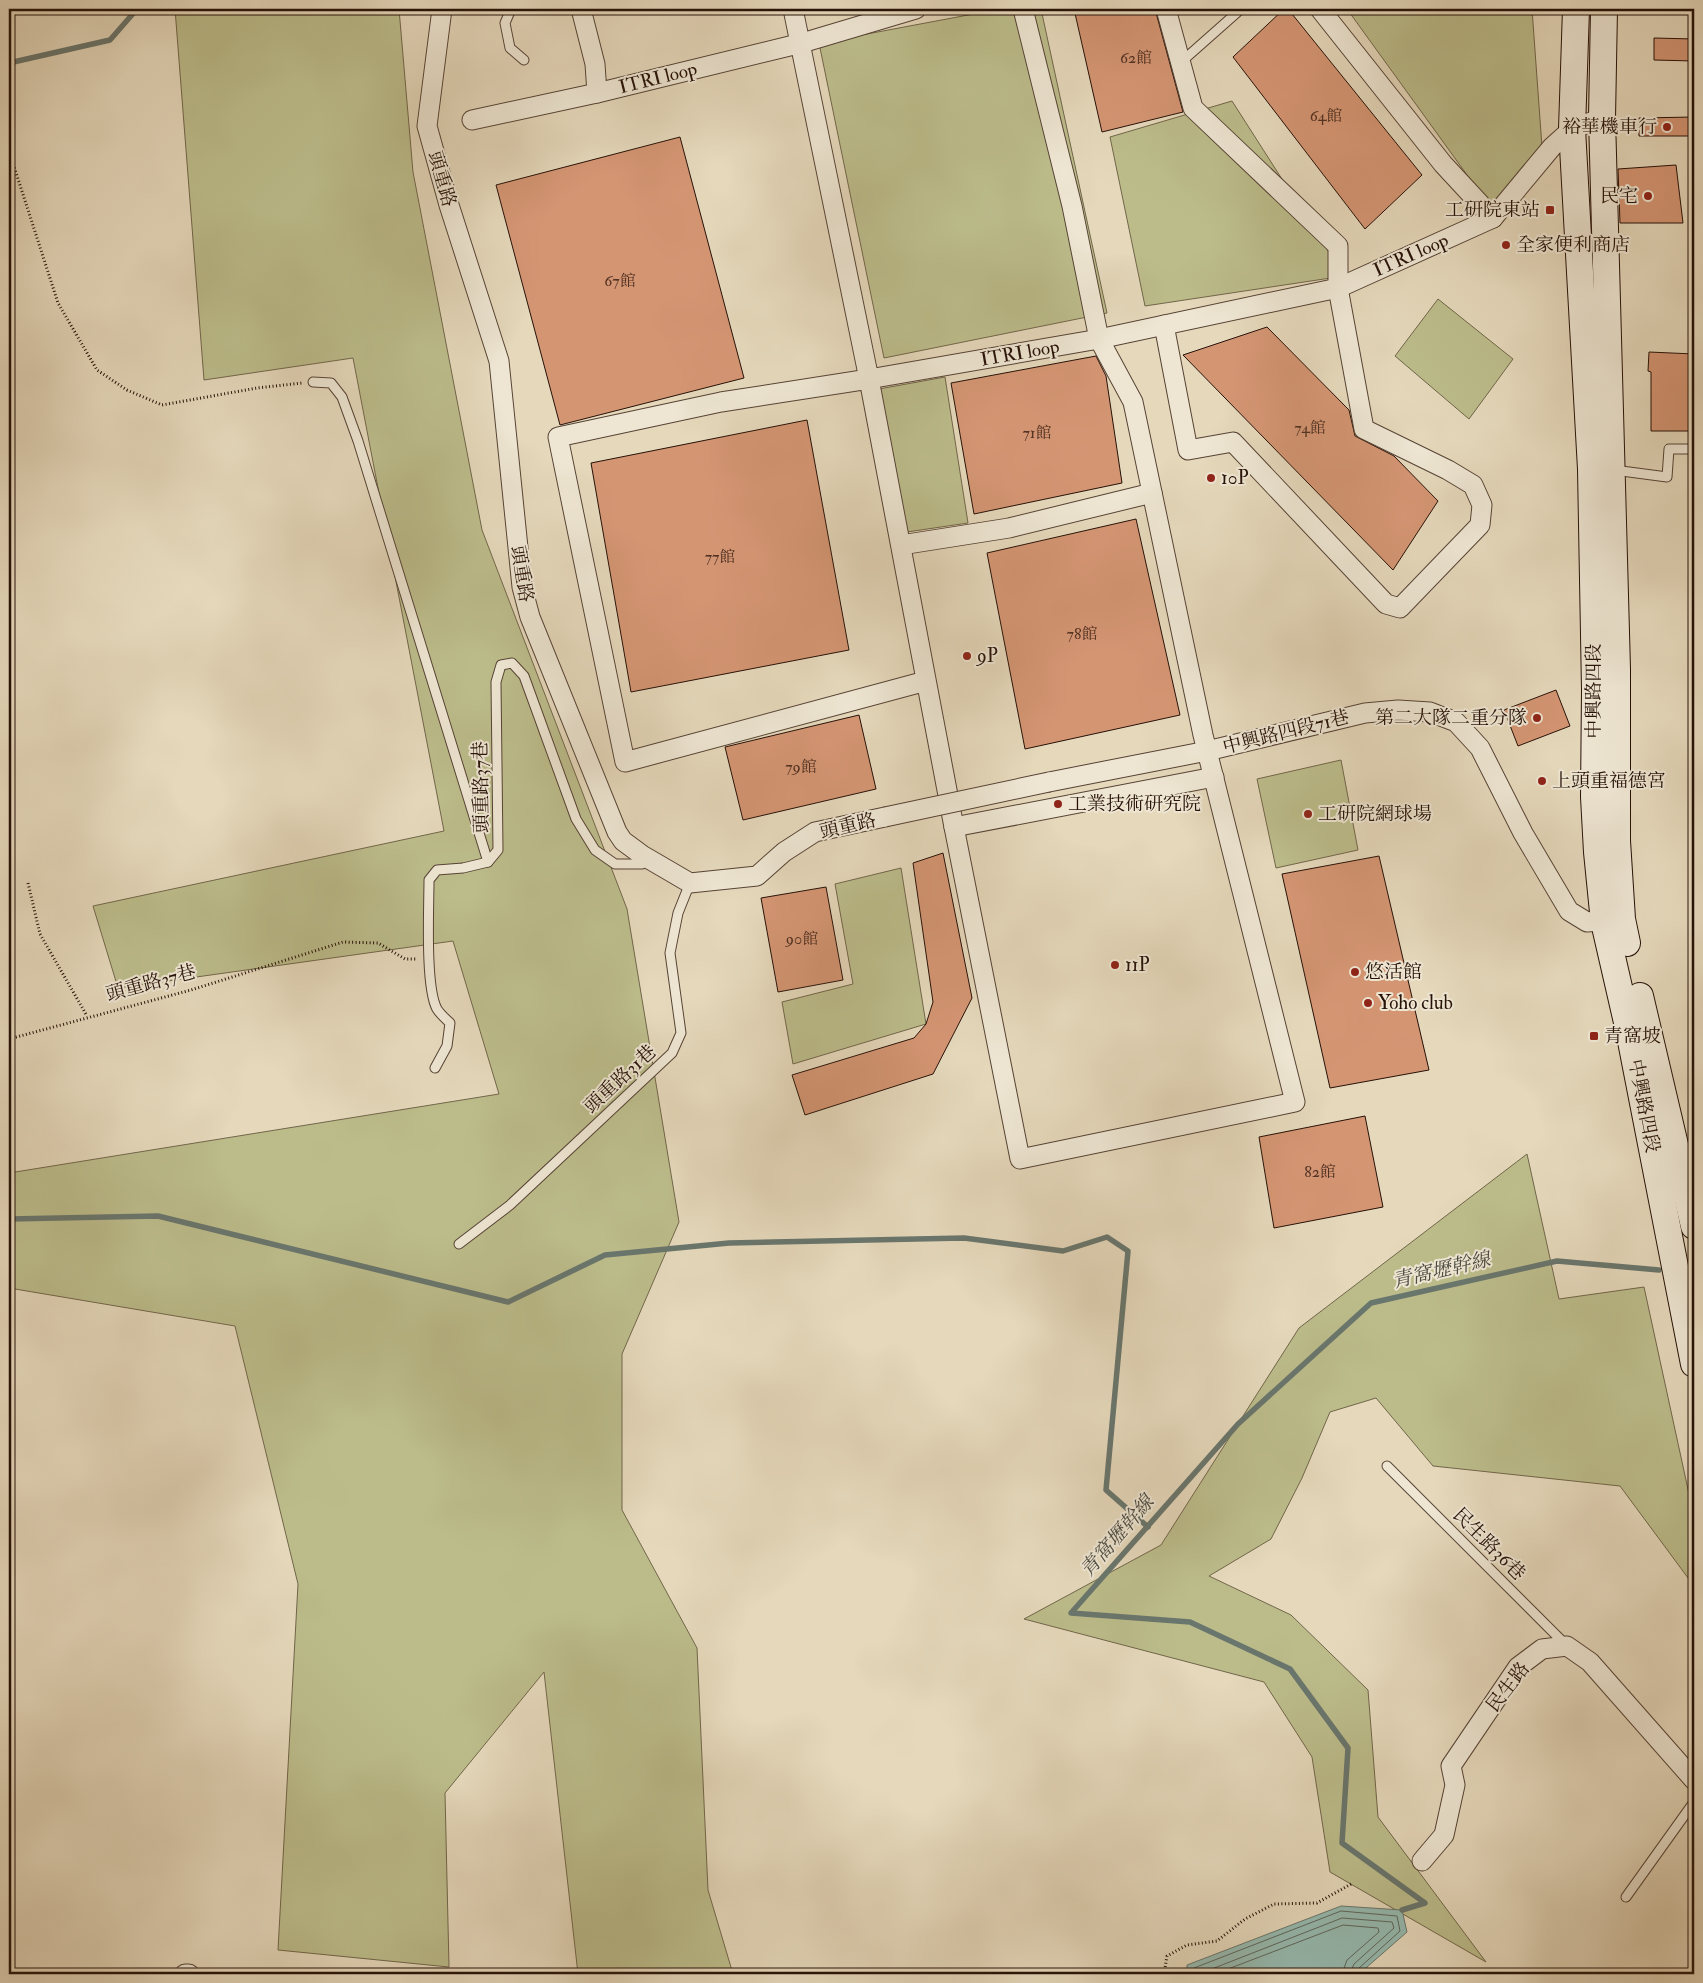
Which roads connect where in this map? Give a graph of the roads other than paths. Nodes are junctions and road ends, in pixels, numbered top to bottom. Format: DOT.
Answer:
graph roads {
  1 [pos="442,9"];
  2 [pos="510,9"];
  3 [pos="581,9"];
  4 [pos="794,9"];
  5 [pos="916,9"];
  6 [pos="1023,9"];
  7 [pos="1166,9"];
  8 [pos="1241,9"];
  9 [pos="1320,9"];
  10 [pos="1576,9"];
  11 [pos="1604,9"];
  12 [pos="802,43"];
  13 [pos="524,60"];
  14 [pos="1180,63"];
  15 [pos="597,93"];
  16 [pos="1602,118"];
  17 [pos="472,120"];
  18 [pos="1572,128"];
  19 [pos="1493,218"];
  20 [pos="1338,288"];
  21 [pos="1164,325"];
  22 [pos="1099,339"];
  23 [pos="869,379"];
  24 [pos="313,382"];
  25 [pos="1694,448"];
  26 [pos="1602,469"];
  27 [pos="1152,493"];
  28 [pos="901,546"];
  29 [pos="926,681"];
  30 [pos="1207,751"];
  31 [pos="1214,777"];
  32 [pos="885,817"];
  33 [pos="954,827"];
  34 [pos="488,862"];
  35 [pos="642,864"];
  36 [pos="690,883"];
  37 [pos="1613,921"];
  38 [pos="434,1068"];
  39 [pos="1694,1226"];
  40 [pos="459,1244"];
  41 [pos="1694,1364"];
  42 [pos="1387,1466"];
  43 [pos="1567,1646"];
  44 [pos="1694,1780"];
  45 [pos="1694,1802"];
  46 [pos="1422,1861"];
  47 [pos="1626,1897"];
  48 [pos="185,1974"];
  49 [pos="189,1974"];
  1 -- 36 [label="street, 頭重路"];
  2 -- 13 [label="lane"];
  3 -- 15 [label="street, ITRI loop"];
  4 -- 12 [label="street"];
  5 -- 12 [label="street, ITRI loop"];
  6 -- 22 [label="street"];
  7 -- 14 [label="street"];
  8 -- 14 [label="lane"];
  9 -- 19 [label="street"];
  10 -- 18 [label="main road, 中興路四段"];
  11 -- 16 [label="main road, 中興路四段"];
  12 -- 15 [label="street, ITRI loop"];
  12 -- 23 [label="street"];
  14 -- 20 [label="street"];
  15 -- 17 [label="street"];
  16 -- 18 [label="street, ITRI loop"];
  16 -- 26 [label="main road, 中興路四段"];
  18 -- 19 [label="street, ITRI loop"];
  18 -- 26 [label="main road, 中興路四段"];
  19 -- 20 [label="street, ITRI loop"];
  20 -- 21 [label="street, ITRI loop"];
  20 -- 21 [label="street"];
  21 -- 22 [label="street, ITRI loop"];
  22 -- 23 [label="street, ITRI loop"];
  22 -- 27 [label="street"];
  23 -- 28 [label="street"];
  23 -- 29 [label="street, ITRI loop"];
  24 -- 34 [label="lane"];
  25 -- 26 [label="lane"];
  26 -- 37 [label="main road, 中興路四段"];
  27 -- 28 [label="street"];
  27 -- 30 [label="street"];
  28 -- 29 [label="street"];
  29 -- 33 [label="street"];
  30 -- 31 [label="street"];
  30 -- 32 [label="street, 中興路四段71巷, bridge"];
  30 -- 37 [label="street, 中興路四段71巷"];
  31 -- 33 [label="street"];
  31 -- 33 [label="street"];
  32 -- 36 [label="street, 頭重路"];
  34 -- 35 [label="lane, 頭重路37巷"];
  34 -- 38 [label="lane"];
  36 -- 40 [label="lane, 頭重路31巷"];
  37 -- 39 [label="main road, 中興路四段"];
  37 -- 41 [label="main road, 中興路四段"];
  42 -- 43 [label="lane, 民生路36巷"];
  43 -- 44 [label="street"];
  43 -- 46 [label="street, 民生路"];
  45 -- 47 [label="lane"];
  48 -- 49 [label="street"];
}
